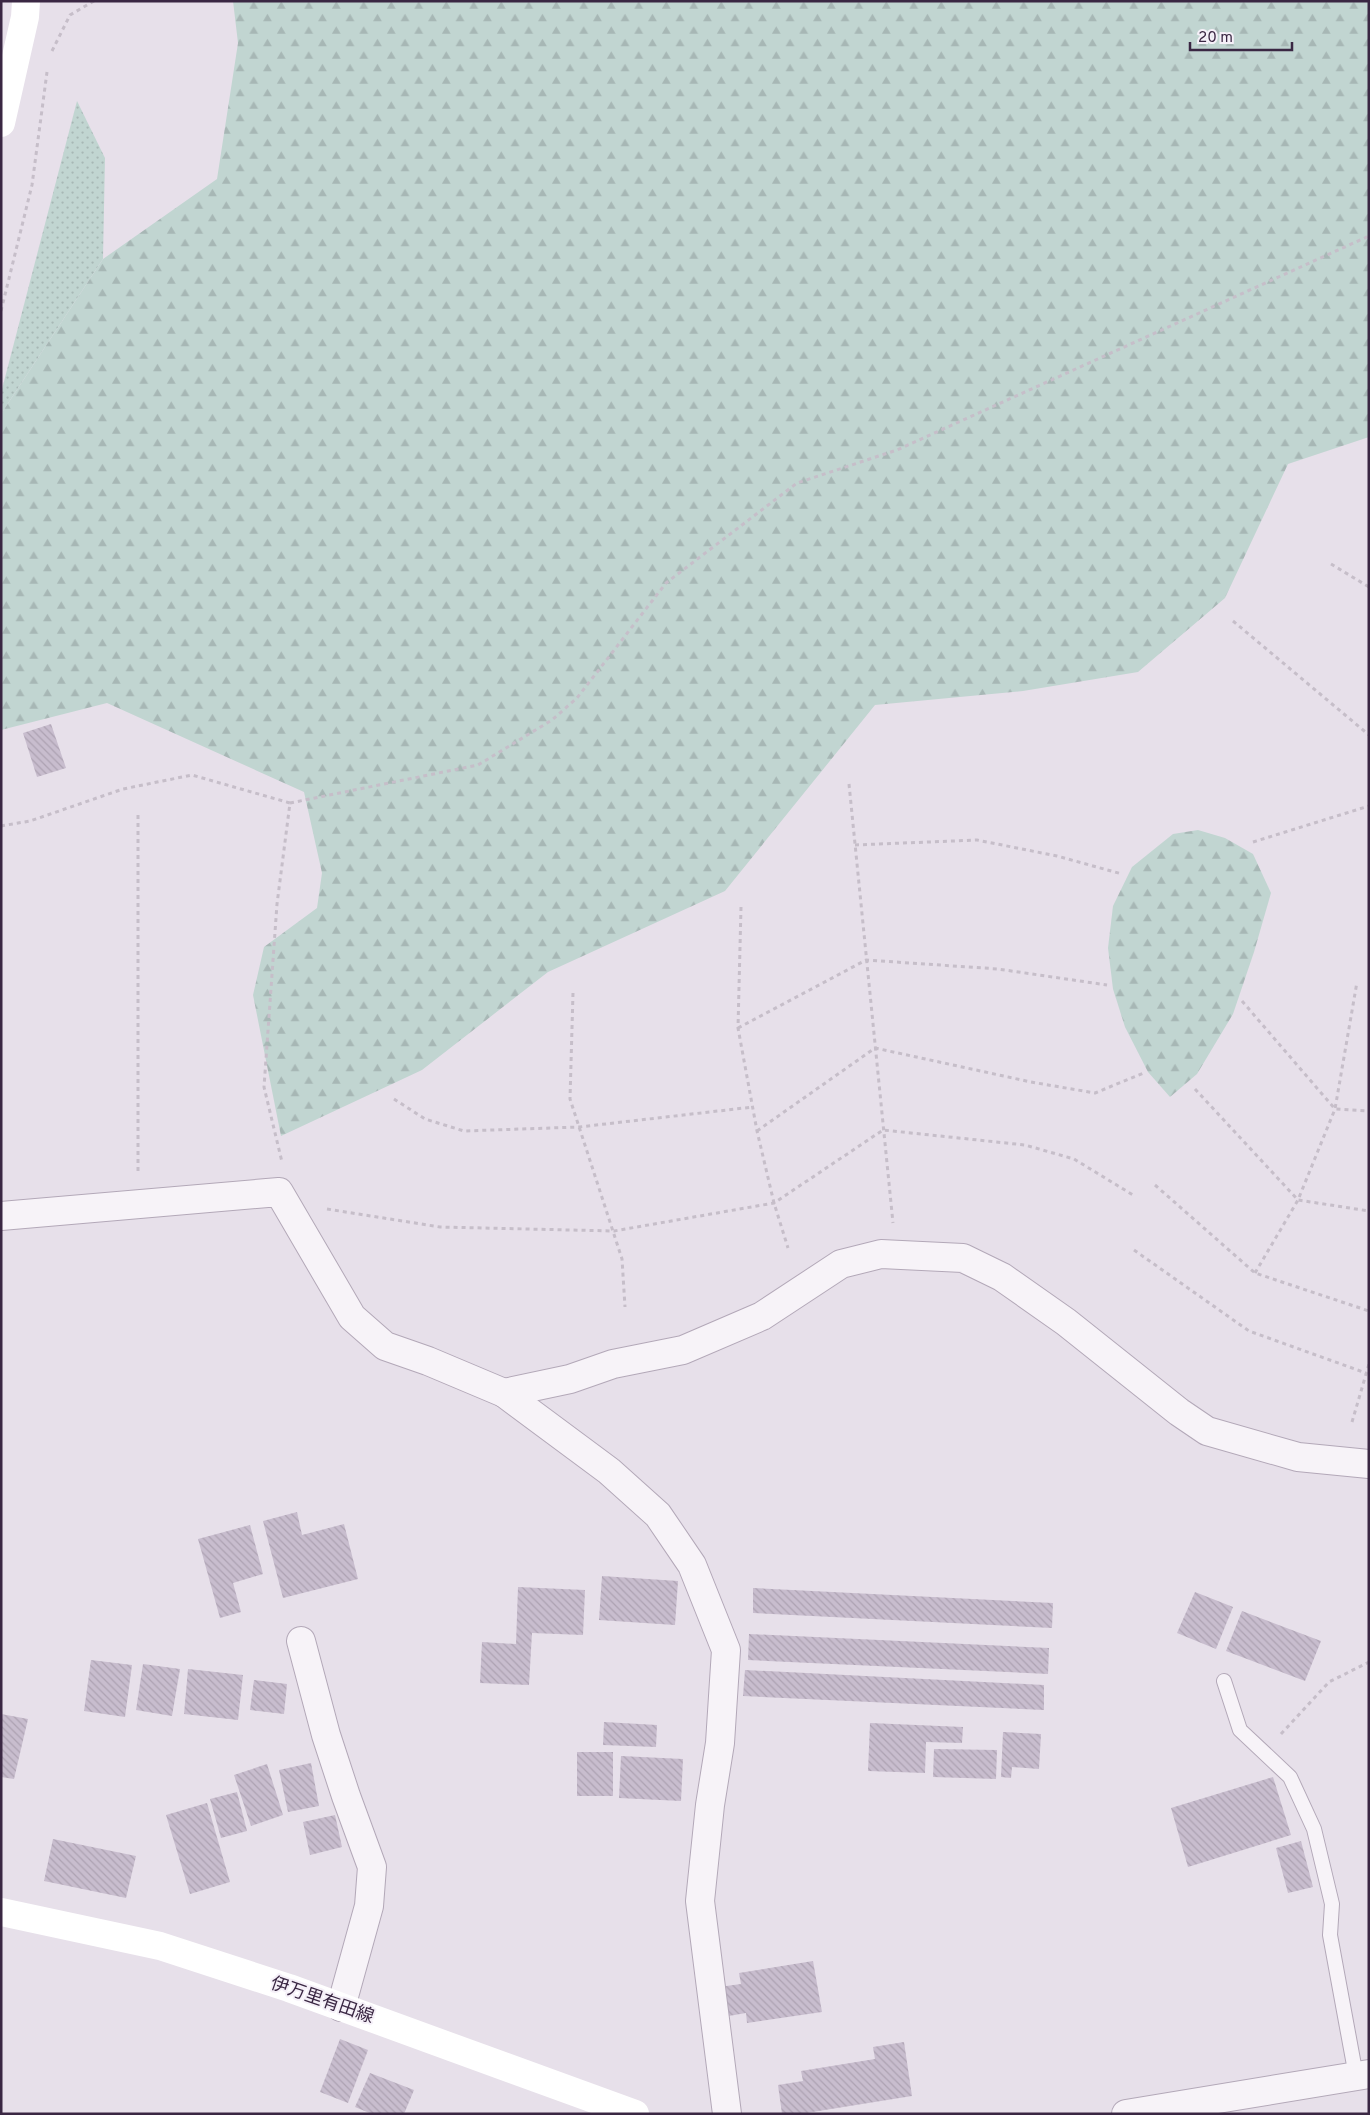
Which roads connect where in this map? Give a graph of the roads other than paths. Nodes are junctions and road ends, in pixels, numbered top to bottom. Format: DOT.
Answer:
graph roads {
  1 [pos="26,1"];
  2 [pos="1,123"];
  3 [pos="1,1216"];
  4 [pos="504,1393"];
  5 [pos="1369,1464"];
  6 [pos="302,1641"];
  7 [pos="1224,1681"];
  8 [pos="1,1912"];
  9 [pos="341,2007"];
  10 [pos="1362,2075"];
  11 [pos="635,2114"];
  12 [pos="727,2114"];
  13 [pos="1126,2114"];
  1 -- 2 [label="main road"];
  3 -- 4 [label="street"];
  4 -- 5 [label="street"];
  4 -- 12 [label="street"];
  6 -- 9 [label="street"];
  7 -- 10 [label="lane"];
  8 -- 9 [label="main road, 伊万里有田線"];
  9 -- 11 [label="main road, 伊万里有田線"];
  10 -- 13 [label="street"];
}
